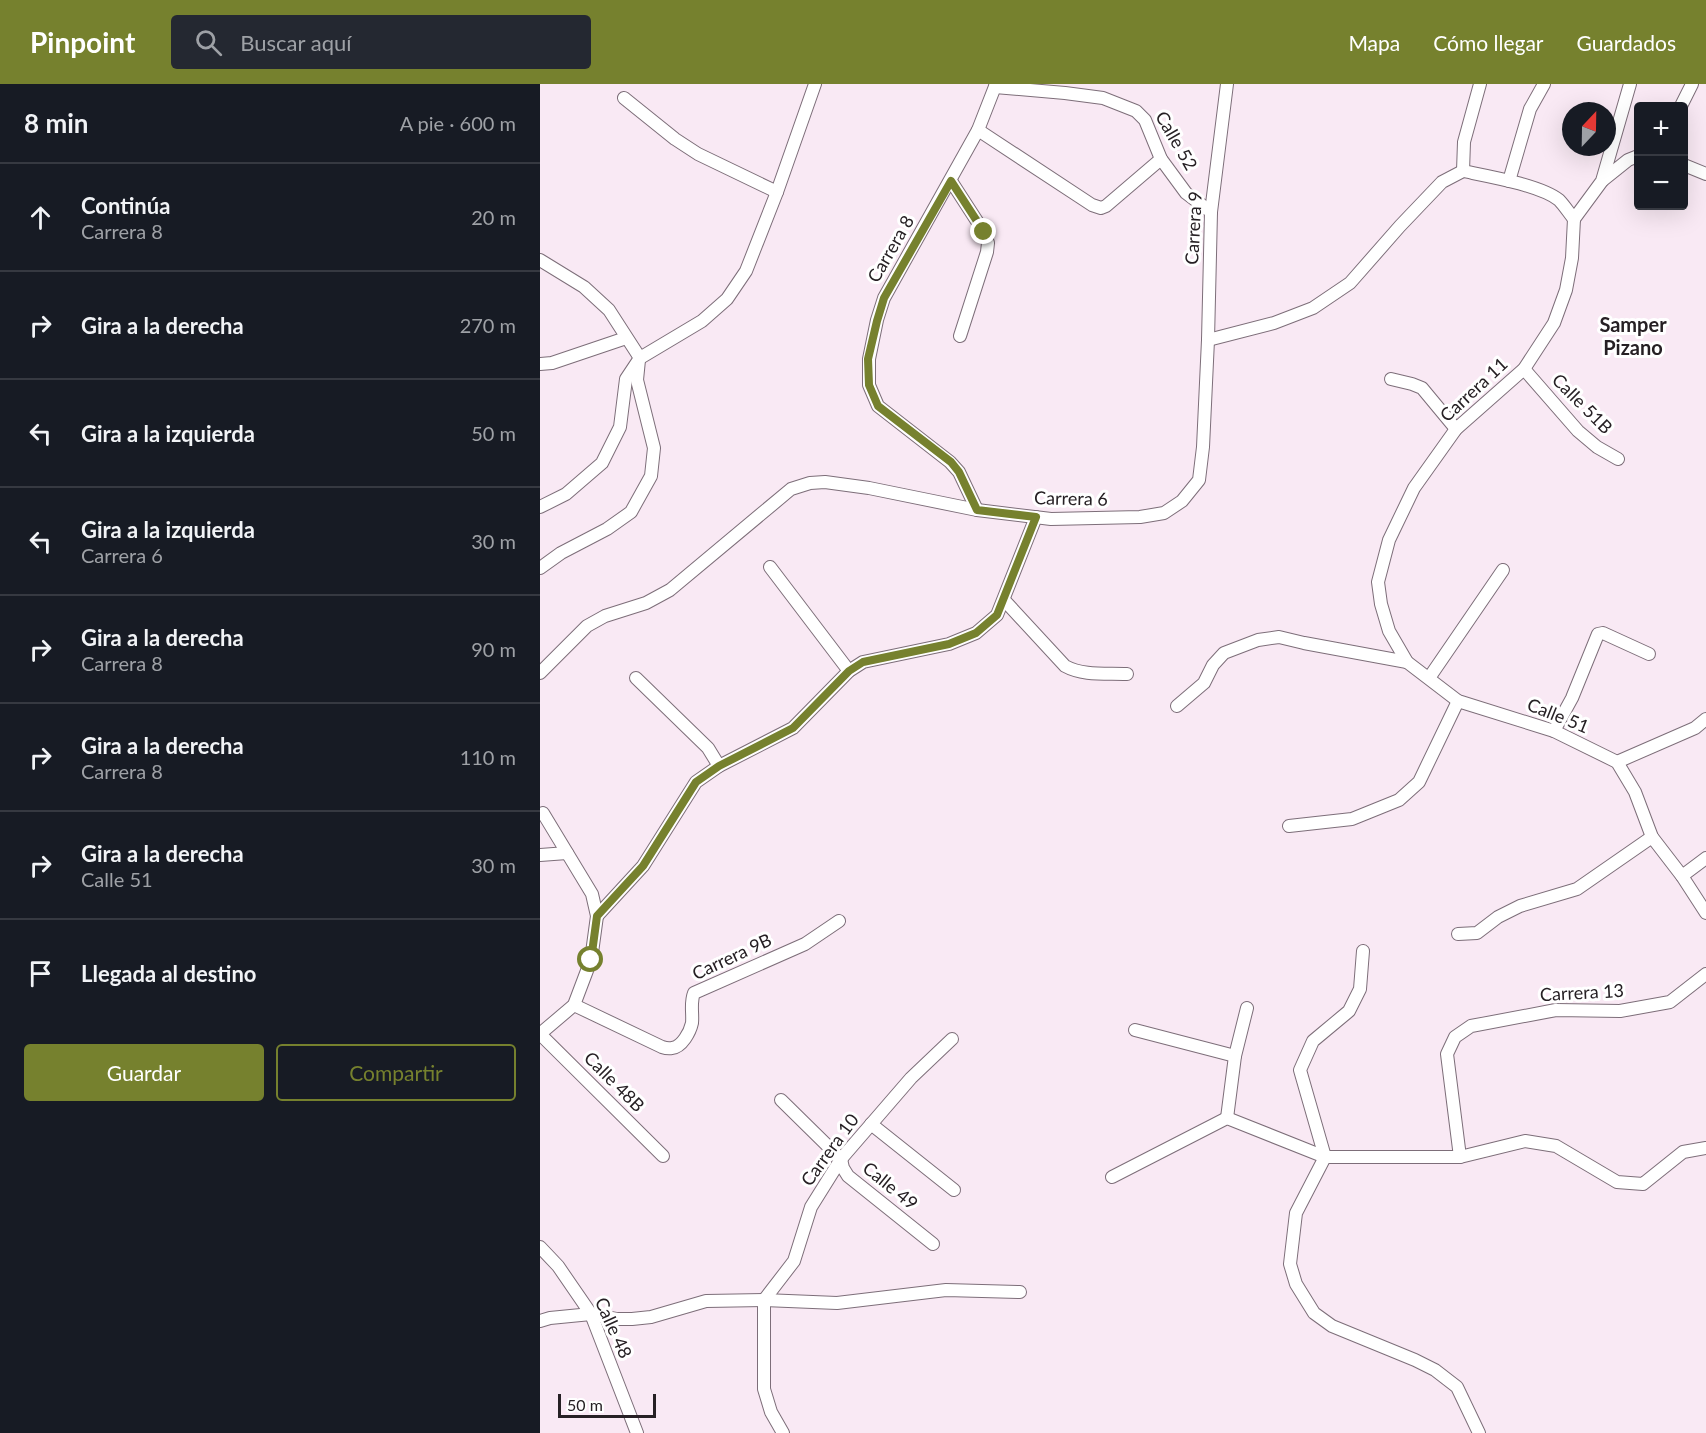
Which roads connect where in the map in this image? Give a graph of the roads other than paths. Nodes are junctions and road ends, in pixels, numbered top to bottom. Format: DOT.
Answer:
graph roads {
  1 [pos="815,84"];
  2 [pos="1227,84"];
  3 [pos="1480,84"];
  4 [pos="1544,84"];
  5 [pos="1630,84"];
  6 [pos="1692,84"];
  7 [pos="996,86"];
  8 [pos="624,98"];
  9 [pos="1683,102"];
  10 [pos="978,130"];
  11 [pos="1634,158"];
  12 [pos="1161,159"];
  13 [pos="1688,167"];
  14 [pos="1463,171"];
  15 [pos="1706,174"];
  16 [pos="951,181"];
  17 [pos="1509,181"];
  18 [pos="1602,181"];
  19 [pos="777,192"];
  20 [pos="1211,212"];
  21 [pos="1574,219"];
  22 [pos="540,260"];
  23 [pos="960,336"];
  24 [pos="626,338"];
  25 [pos="1208,340"];
  26 [pos="639,358"];
  27 [pos="540,364"];
  28 [pos="1524,369"];
  29 [pos="1391,379"];
  30 [pos="1456,429"];
  31 [pos="1618,459"];
  32 [pos="540,507"];
  33 [pos="977,510"];
  34 [pos="1036,517"];
  35 [pos="770,567"];
  36 [pos="540,568"];
  37 [pos="1503,570"];
  38 [pos="1378,582"];
  39 [pos="1004,600"];
  40 [pos="1649,654"];
  41 [pos="1407,662"];
  42 [pos="849,671"];
  43 [pos="540,672"];
  44 [pos="1126,674"];
  45 [pos="636,678"];
  46 [pos="1429,678"];
  47 [pos="1458,701"];
  48 [pos="1177,706"];
  49 [pos="1706,719"];
  50 [pos="1554,731"];
  51 [pos="1617,762"];
  52 [pos="719,766"];
  53 [pos="543,813"];
  54 [pos="1289,826"];
  55 [pos="1652,837"];
  56 [pos="567,853"];
  57 [pos="540,855"];
  58 [pos="1706,858"];
  59 [pos="1682,876"];
  60 [pos="1706,914"];
  61 [pos="597,916"];
  62 [pos="839,921"];
  63 [pos="1458,934"];
  64 [pos="1363,951"];
  65 [pos="1706,974"];
  66 [pos="574,1005"];
  67 [pos="1247,1008"];
  68 [pos="1135,1030"];
  69 [pos="540,1034"];
  70 [pos="952,1039"];
  71 [pos="1235,1056"];
  72 [pos="781,1100"];
  73 [pos="1227,1118"];
  74 [pos="872,1124"];
  75 [pos="1706,1148"];
  76 [pos="663,1156"];
  77 [pos="1325,1157"];
  78 [pos="1460,1157"];
  79 [pos="841,1158"];
  80 [pos="1112,1177"];
  81 [pos="954,1190"];
  82 [pos="933,1244"];
  83 [pos="540,1246"];
  84 [pos="1020,1292"];
  85 [pos="764,1300"];
  86 [pos="591,1314"];
  87 [pos="540,1321"];
  88 [pos="637,1433"];
  89 [pos="783,1433"];
  90 [pos="1479,1433"];
  1 -- 19 [label="street"];
  2 -- 20 [label="street, Carrera 9"];
  3 -- 14 [label="street"];
  4 -- 17 [label="street"];
  5 -- 18 [label="street"];
  6 -- 9 [label="street"];
  7 -- 10 [label="street, Carrera 8"];
  7 -- 12 [label="street, Calle 52"];
  8 -- 19 [label="street"];
  10 -- 12 [label="street"];
  10 -- 16 [label="street, Carrera 8"];
  11 -- 18 [label="street"];
  12 -- 20 [label="street, Calle 52"];
  13 -- 15 [label="street"];
  14 -- 17 [label="street"];
  14 -- 25 [label="street"];
  16 -- 23 [label="street"];
  16 -- 33 [label="street, Carrera 8"];
  17 -- 21 [label="street"];
  18 -- 21 [label="street"];
  19 -- 26 [label="street"];
  20 -- 25 [label="street, Carrera 9"];
  21 -- 28 [label="street, Carrera 11"];
  22 -- 24 [label="street"];
  24 -- 26 [label="street"];
  24 -- 27 [label="street"];
  25 -- 34 [label="street, Carrera 6"];
  26 -- 32 [label="street"];
  26 -- 36 [label="street"];
  28 -- 30 [label="street, Carrera 11"];
  28 -- 31 [label="street, Calle 51B"];
  29 -- 30 [label="street"];
  30 -- 38 [label="street, Carrera 11"];
  33 -- 34 [label="street, Carrera 6"];
  33 -- 43 [label="street, Carrera 6"];
  34 -- 39 [label="street"];
  35 -- 42 [label="street"];
  37 -- 46 [label="street"];
  38 -- 41 [label="street, Calle 51"];
  39 -- 42 [label="street"];
  39 -- 44 [label="street"];
  40 -- 50 [label="street"];
  41 -- 46 [label="street, Calle 51"];
  41 -- 48 [label="street"];
  42 -- 52 [label="street"];
  45 -- 52 [label="street"];
  46 -- 47 [label="street, Calle 51"];
  47 -- 50 [label="street, Calle 51"];
  47 -- 54 [label="street"];
  49 -- 51 [label="street"];
  50 -- 51 [label="street, Calle 51"];
  51 -- 55 [label="street"];
  52 -- 61 [label="street"];
  53 -- 56 [label="street"];
  55 -- 59 [label="street"];
  55 -- 63 [label="street"];
  56 -- 57 [label="street"];
  56 -- 61 [label="street"];
  58 -- 59 [label="street"];
  59 -- 60 [label="street"];
  61 -- 66 [label="street"];
  62 -- 66 [label="street, Carrera 9B"];
  64 -- 77 [label="street"];
  65 -- 78 [label="street, Carrera 13"];
  66 -- 69 [label="street"];
  67 -- 71 [label="street"];
  68 -- 71 [label="street"];
  69 -- 76 [label="street, Calle 48B"];
  70 -- 74 [label="street, Carrera 10"];
  71 -- 73 [label="street"];
  72 -- 79 [label="street, Calle 49"];
  73 -- 77 [label="street"];
  73 -- 80 [label="street"];
  74 -- 79 [label="street, Carrera 10"];
  74 -- 81 [label="street"];
  75 -- 78 [label="street"];
  77 -- 78 [label="street"];
  77 -- 90 [label="street"];
  79 -- 82 [label="street, Calle 49"];
  79 -- 85 [label="street, Carrera 10"];
  83 -- 86 [label="street, Calle 48"];
  84 -- 85 [label="street"];
  85 -- 86 [label="street"];
  85 -- 89 [label="street"];
  86 -- 87 [label="street"];
  86 -- 88 [label="street, Calle 48"];
}
